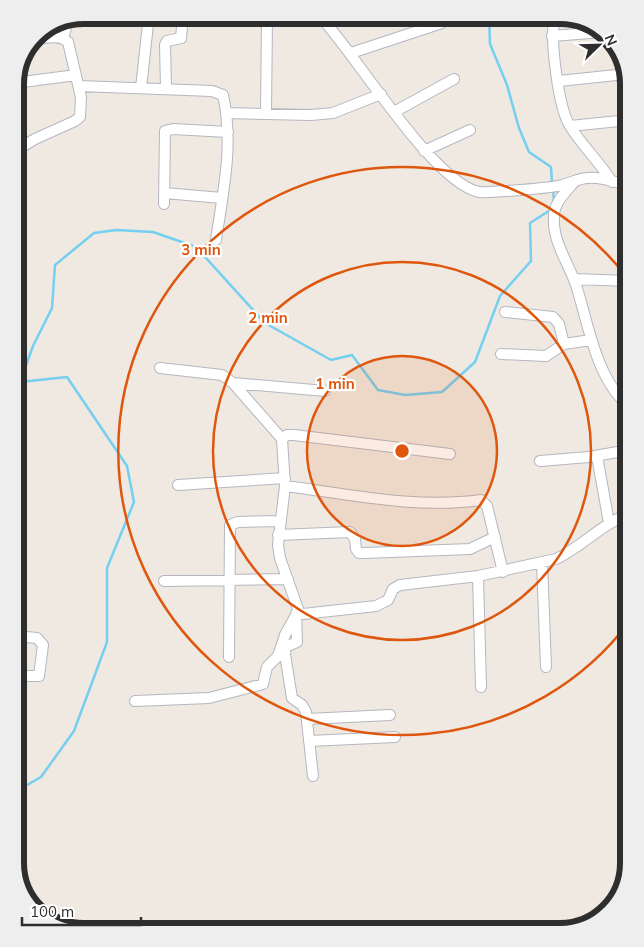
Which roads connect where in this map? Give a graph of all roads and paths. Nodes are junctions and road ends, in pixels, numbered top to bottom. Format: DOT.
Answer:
graph roads {
  1 [pos="148,24"];
  2 [pos="183,24"];
  3 [pos="267,24"];
  4 [pos="327,24"];
  5 [pos="439,24"];
  6 [pos="554,24"];
  7 [pos="66,27"];
  8 [pos="591,33"];
  9 [pos="552,36"];
  10 [pos="63,38"];
  11 [pos="44,39"];
  12 [pos="351,53"];
  13 [pos="76,75"];
  14 [pos="620,75"];
  15 [pos="454,79"];
  16 [pos="558,81"];
  17 [pos="24,82"];
  18 [pos="79,86"];
  19 [pos="140,88"];
  20 [pos="166,89"];
  21 [pos="381,94"];
  22 [pos="394,112"];
  23 [pos="226,113"];
  24 [pos="266,114"];
  25 [pos="620,121"];
  26 [pos="570,126"];
  27 [pos="470,130"];
  28 [pos="228,132"];
  29 [pos="24,146"];
  30 [pos="424,150"];
  31 [pos="574,181"];
  32 [pos="612,182"];
  33 [pos="620,183"];
  34 [pos="164,193"];
  35 [pos="222,198"];
  36 [pos="164,204"];
  37 [pos="216,240"];
  38 [pos="574,279"];
  39 [pos="620,281"];
  40 [pos="505,312"];
  41 [pos="591,340"];
  42 [pos="564,344"];
  43 [pos="501,354"];
  44 [pos="160,368"];
  45 [pos="233,383"];
  46 [pos="325,391"];
  47 [pos="620,395"];
  48 [pos="282,439"];
  49 [pos="620,452"];
  50 [pos="450,454"];
  51 [pos="597,456"];
  52 [pos="540,460"];
  53 [pos="285,482"];
  54 [pos="178,485"];
  55 [pos="620,518"];
  56 [pos="280,521"];
  57 [pos="609,522"];
  58 [pos="278,535"];
  59 [pos="494,537"];
  60 [pos="542,562"];
  61 [pos="503,572"];
  62 [pos="478,576"];
  63 [pos="288,579"];
  64 [pos="231,580"];
  65 [pos="164,581"];
  66 [pos="296,612"];
  67 [pos="24,637"];
  68 [pos="229,657"];
  69 [pos="546,667"];
  70 [pos="24,676"];
  71 [pos="482,687"];
  72 [pos="135,701"];
  73 [pos="390,715"];
  74 [pos="307,719"];
  75 [pos="395,737"];
  76 [pos="309,741"];
  77 [pos="313,776"];
  1 -- 19 [label="street"];
  2 -- 20 [label="street"];
  3 -- 24 [label="street"];
  4 -- 12 [label="street"];
  5 -- 12 [label="street"];
  6 -- 9 [label="street"];
  7 -- 10 [label="street"];
  8 -- 9 [label="street"];
  9 -- 16 [label="street"];
  10 -- 11 [label="street"];
  10 -- 13 [label="street"];
  12 -- 21 [label="street"];
  13 -- 17 [label="street"];
  13 -- 18 [label="street"];
  14 -- 16 [label="street"];
  15 -- 22 [label="street"];
  16 -- 26 [label="street"];
  18 -- 19 [label="street"];
  18 -- 29 [label="street"];
  19 -- 20 [label="street"];
  20 -- 23 [label="street"];
  21 -- 22 [label="street"];
  21 -- 24 [label="street"];
  22 -- 30 [label="street"];
  23 -- 24 [label="street"];
  23 -- 28 [label="street"];
  25 -- 26 [label="street"];
  26 -- 32 [label="street"];
  27 -- 30 [label="street"];
  28 -- 34 [label="street"];
  28 -- 35 [label="street"];
  30 -- 31 [label="street"];
  31 -- 32 [label="street"];
  31 -- 38 [label="street"];
  32 -- 33 [label="street"];
  34 -- 35 [label="street"];
  34 -- 36 [label="street"];
  35 -- 37 [label="street"];
  38 -- 39 [label="street"];
  38 -- 41 [label="street"];
  40 -- 42 [label="street"];
  41 -- 42 [label="street"];
  41 -- 47 [label="street"];
  42 -- 43 [label="street"];
  44 -- 45 [label="street"];
  45 -- 46 [label="street"];
  45 -- 48 [label="street"];
  48 -- 50 [label="street"];
  48 -- 53 [label="street"];
  49 -- 51 [label="street"];
  51 -- 52 [label="street"];
  51 -- 57 [label="street"];
  53 -- 54 [label="street"];
  53 -- 56 [label="street"];
  53 -- 59 [label="street"];
  55 -- 57 [label="street"];
  56 -- 58 [label="street"];
  56 -- 64 [label="street"];
  57 -- 60 [label="street"];
  58 -- 59 [label="street"];
  58 -- 63 [label="street"];
  59 -- 61 [label="street"];
  60 -- 61 [label="street"];
  60 -- 69 [label="street"];
  61 -- 62 [label="street"];
  62 -- 66 [label="street"];
  62 -- 71 [label="street"];
  63 -- 64 [label="street"];
  63 -- 66 [label="street"];
  64 -- 65 [label="street"];
  64 -- 68 [label="street"];
  66 -- 72 [label="street"];
  66 -- 74 [label="street"];
  67 -- 70 [label="street"];
  73 -- 74 [label="street"];
  74 -- 76 [label="street"];
  75 -- 76 [label="street"];
  76 -- 77 [label="street"];
}
